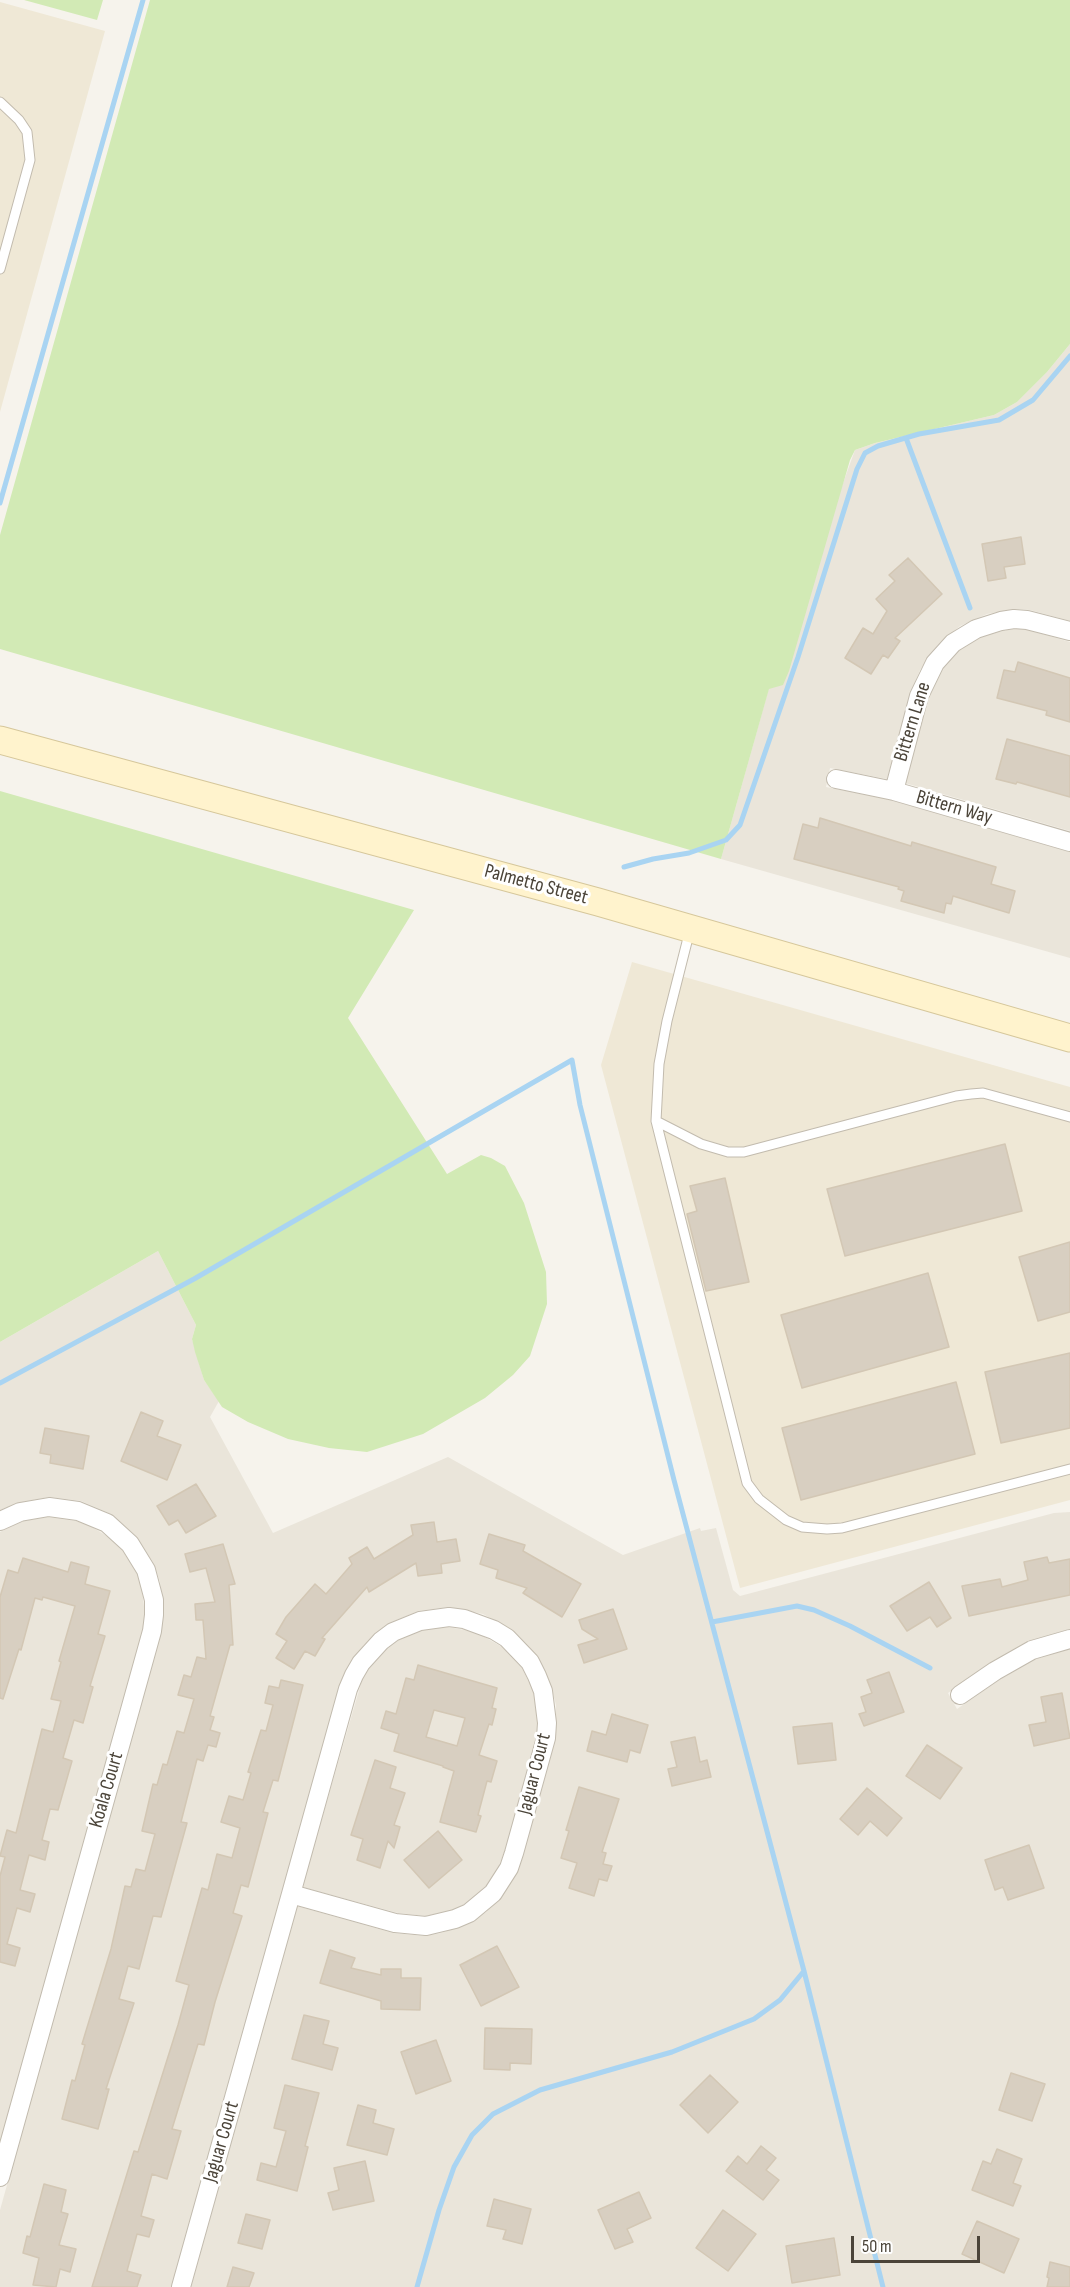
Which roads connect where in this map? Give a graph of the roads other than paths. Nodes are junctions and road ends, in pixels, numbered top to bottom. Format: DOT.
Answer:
graph roads {
  1 [pos="0,102"];
  2 [pos="3,246"];
  3 [pos="0,269"];
  4 [pos="1070,632"];
  5 [pos="0,740"];
  6 [pos="836,779"];
  7 [pos="894,791"];
  8 [pos="1070,842"];
  9 [pos="690,929"];
  10 [pos="1070,1038"];
  11 [pos="1070,1117"];
  12 [pos="656,1121"];
  13 [pos="1070,1469"];
  14 [pos="0,1521"];
  15 [pos="1070,1639"];
  16 [pos="960,1695"];
  17 [pos="291,1894"];
  18 [pos="0,2176"];
  19 [pos="181,2287"];
  1 -- 2 [label="lane"];
  2 -- 3 [label="lane"];
  4 -- 7 [label="street, Bittern Lane"];
  5 -- 9 [label="main road, Palmetto Street"];
  6 -- 7 [label="street, Bittern Way"];
  7 -- 8 [label="street, Bittern Way"];
  9 -- 10 [label="main road, Palmetto Street"];
  9 -- 12 [label="lane"];
  11 -- 12 [label="lane"];
  12 -- 13 [label="lane"];
  14 -- 18 [label="street, Koala Court"];
  15 -- 16 [label="street"];
  17 -- 17 [label="street, Jaguar Court"];
  17 -- 19 [label="street, Jaguar Court"];
}
